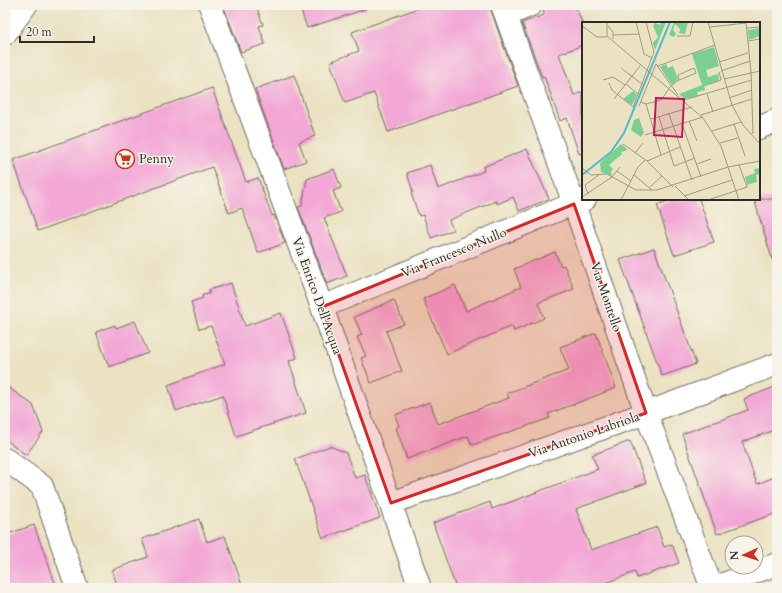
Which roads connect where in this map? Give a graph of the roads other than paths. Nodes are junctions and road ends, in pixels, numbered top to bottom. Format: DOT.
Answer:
graph roads {
  1 [pos="210,5"];
  2 [pos="531,5"];
  3 [pos="23,7"];
  4 [pos="504,10"];
  5 [pos="5,34"];
  6 [pos="777,120"];
  7 [pos="760,128"];
  8 [pos="580,201"];
  9 [pos="322,307"];
  10 [pos="777,364"];
  11 [pos="646,413"];
  12 [pos="5,459"];
  13 [pos="390,503"];
  14 [pos="777,564"];
  15 [pos="77,588"];
  16 [pos="420,588"];
  17 [pos="712,588"];
  1 -- 9 [label="street, Via Enrico Dell'Acqua"];
  2 -- 4 [label="street"];
  3 -- 5 [label="street"];
  4 -- 8 [label="street, Via Montello"];
  6 -- 7 [label="street"];
  8 -- 9 [label="street, Via Francesco Nullo"];
  8 -- 11 [label="street, Via Montello"];
  9 -- 13 [label="street, Via Enrico Dell'Acqua"];
  10 -- 11 [label="street, Via Antonio Labriola"];
  11 -- 13 [label="street, Via Antonio Labriola"];
  11 -- 17 [label="street, Via Montello"];
  12 -- 15 [label="street"];
  13 -- 16 [label="street, Via Enrico Dell'Acqua"];
  14 -- 17 [label="street"];
}
